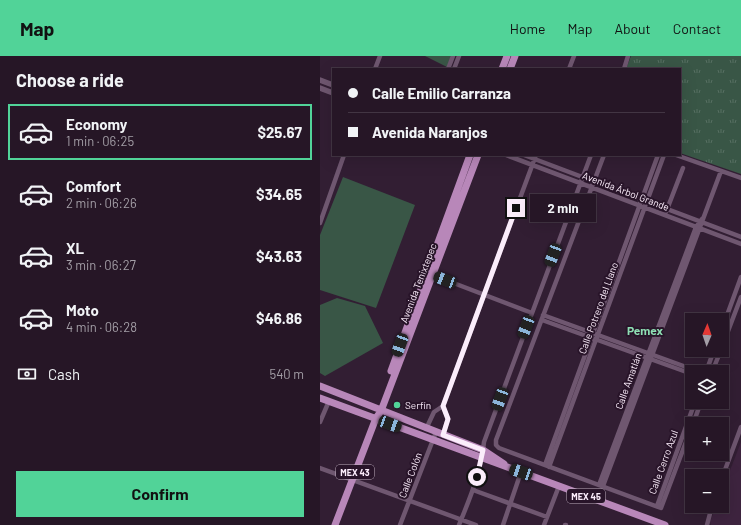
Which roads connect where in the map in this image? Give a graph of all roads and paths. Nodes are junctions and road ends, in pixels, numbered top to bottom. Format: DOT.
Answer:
graph roads {
  1 [pos="380,56"];
  2 [pos="453,56"];
  3 [pos="459,56"];
  4 [pos="507,56"];
  5 [pos="515,56"];
  6 [pos="574,56"];
  7 [pos="628,56"];
  8 [pos="375,68"];
  9 [pos="448,68"];
  10 [pos="454,68"];
  11 [pos="502,68"];
  12 [pos="510,68"];
  13 [pos="569,68"];
  14 [pos="624,68"];
  15 [pos="320,80"];
  16 [pos="332,85"];
  17 [pos="320,88"];
  18 [pos="332,93"];
  19 [pos="344,156"];
  20 [pos="470,156"];
  21 [pos="478,156"];
  22 [pos="509,156"];
  23 [pos="591,156"];
  24 [pos="604,156"];
  25 [pos="658,156"];
  26 [pos="664,156"];
  27 [pos="679,156"];
  28 [pos="536,157"];
  29 [pos="532,165"];
  30 [pos="683,168"];
  31 [pos="721,171"];
  32 [pos="653,177"];
  33 [pos="582,178"];
  34 [pos="741,178"];
  35 [pos="594,183"];
  36 [pos="580,184"];
  37 [pos="592,188"];
  38 [pos="644,201"];
  39 [pos="642,207"];
  40 [pos="454,208"];
  41 [pos="667,210"];
  42 [pos="665,216"];
  43 [pos="701,221"];
  44 [pos="320,223"];
  45 [pos="698,228"];
  46 [pos="741,237"];
  47 [pos="741,244"];
  48 [pos="429,274"];
  49 [pos="741,277"];
  50 [pos="484,295"];
  51 [pos="741,297"];
  52 [pos="532,313"];
  53 [pos="728,313"];
  54 [pos="729,313"];
  55 [pos="734,315"];
  56 [pos="542,318"];
  57 [pos="729,328"];
  58 [pos="595,336"];
  59 [pos="649,356"];
  60 [pos="685,367"];
  61 [pos="685,371"];
  62 [pos="320,386"];
  63 [pos="320,398"];
  64 [pos="329,401"];
  65 [pos="443,406"];
  66 [pos="693,409"];
  67 [pos="379,410"];
  68 [pos="375,418"];
  69 [pos="320,422"];
  70 [pos="741,427"];
  71 [pos="426,429"];
  72 [pos="438,435"];
  73 [pos="685,439"];
  74 [pos="683,443"];
  75 [pos="483,450"];
  76 [pos="483,458"];
  77 [pos="547,466"];
  78 [pos="507,467"];
  79 [pos="320,468"];
  80 [pos="725,469"];
  81 [pos="521,472"];
  82 [pos="352,480"];
  83 [pos="559,486"];
  84 [pos="601,486"];
  85 [pos="473,490"];
  86 [pos="410,501"];
  87 [pos="510,504"];
  88 [pos="710,513"];
  89 [pos="547,517"];
  90 [pos="462,520"];
  91 [pos="335,525"];
  92 [pos="400,525"];
  93 [pos="459,525"];
  94 [pos="476,525"];
  95 [pos="503,525"];
  96 [pos="544,525"];
  97 [pos="665,525"];
  98 [pos="707,525"];
  1 -- 8 [label="street"];
  2 -- 9 [label="street"];
  3 -- 10 [label="street"];
  4 -- 11 [label="main road"];
  5 -- 12 [label="main road"];
  6 -- 13 [label="street"];
  7 -- 14 [label="street"];
  15 -- 16 [label="street"];
  17 -- 18 [label="street"];
  19 -- 44 [label="street"];
  20 -- 40 [label="main road, Avenida Tenixtepec"];
  21 -- 40 [label="main road, Avenida Tenixtepec"];
  22 -- 29 [label="street, Avenida Árbol Grande"];
  23 -- 33 [label="street"];
  24 -- 35 [label="street"];
  25 -- 32 [label="street, Calle Potrero del Llano"];
  26 -- 32 [label="street, Calle Potrero del Llano"];
  27 -- 31 [label="street"];
  28 -- 29 [label="street"];
  28 -- 33 [label="street, Avenida Árbol Grande"];
  29 -- 36 [label="street, Avenida Árbol Grande"];
  29 -- 50 [label="street"];
  30 -- 41 [label="street"];
  31 -- 34 [label="street"];
  31 -- 43 [label="street, Calle Amatlán"];
  32 -- 38 [label="street, Calle Potrero del Llano"];
  33 -- 35 [label="street, Avenida Árbol Grande"];
  33 -- 36 [label="street"];
  35 -- 37 [label="street"];
  35 -- 38 [label="street, Avenida Árbol Grande"];
  36 -- 37 [label="street, Avenida Árbol Grande"];
  36 -- 52 [label="street"];
  37 -- 39 [label="street, Avenida Árbol Grande"];
  37 -- 56 [label="street"];
  38 -- 39 [label="street, Calle Potrero del Llano"];
  38 -- 41 [label="street, Avenida Árbol Grande"];
  39 -- 42 [label="street, Avenida Árbol Grande"];
  39 -- 58 [label="street, Calle Potrero del Llano"];
  40 -- 48 [label="main road, Avenida Tenixtepec"];
  41 -- 42 [label="street"];
  41 -- 43 [label="street, Avenida Árbol Grande"];
  42 -- 45 [label="street, Avenida Árbol Grande"];
  43 -- 45 [label="street, Calle Amatlán"];
  43 -- 46 [label="street, Avenida Árbol Grande"];
  45 -- 47 [label="street, Avenida Árbol Grande"];
  45 -- 59 [label="street, Calle Amatlán"];
  48 -- 50 [label="street"];
  48 -- 67 [label="main road, Avenida Tenixtepec"];
  49 -- 53 [label="street"];
  50 -- 52 [label="street"];
  50 -- 65 [label="street"];
  51 -- 55 [label="street"];
  52 -- 75 [label="street"];
  54 -- 55 [label="street"];
  55 -- 57 [label="street"];
  56 -- 58 [label="street"];
  56 -- 77 [label="street"];
  58 -- 59 [label="street"];
  58 -- 77 [label="street, Calle Potrero del Llano"];
  59 -- 60 [label="street"];
  59 -- 61 [label="street"];
  59 -- 84 [label="street, Calle Amatlán"];
  62 -- 67 [label="main road, MEX 45"];
  63 -- 64 [label="main road, MEX 45"];
  64 -- 68 [label="main road, MEX 45"];
  64 -- 69 [label="street"];
  65 -- 71 [label="street"];
  65 -- 72 [label="street, Calle Colón"];
  66 -- 74 [label="street, Calle Cerro Azul"];
  67 -- 68 [label="main road, Avenida Tenixtepec / MEX 43"];
  67 -- 71 [label="main road, MEX 45"];
  68 -- 72 [label="main road, MEX 45"];
  68 -- 82 [label="main road, MEX 43"];
  70 -- 80 [label="street"];
  71 -- 72 [label="main road, MEX 45"];
  72 -- 75 [label="main road, MEX 45"];
  72 -- 76 [label="main road, MEX 45"];
  72 -- 86 [label="street, Calle Colón"];
  73 -- 74 [label="street, Calle Cerro Azul"];
  74 -- 84 [label="street, Calle Cerro Azul"];
  75 -- 76 [label="street"];
  75 -- 78 [label="main road, MEX 45"];
  76 -- 78 [label="main road, MEX 45"];
  76 -- 85 [label="street"];
  77 -- 84 [label="street"];
  78 -- 81 [label="main road, MEX 45"];
  79 -- 82 [label="street"];
  81 -- 83 [label="main road, MEX 45"];
  81 -- 87 [label="street"];
  82 -- 86 [label="street"];
  82 -- 91 [label="main road, MEX 43"];
  83 -- 89 [label="street"];
  83 -- 97 [label="main road, MEX 45"];
  85 -- 87 [label="street"];
  85 -- 90 [label="street"];
  86 -- 90 [label="street"];
  86 -- 92 [label="street, Calle Colón"];
  87 -- 89 [label="street"];
  87 -- 95 [label="street"];
  88 -- 98 [label="street"];
  89 -- 96 [label="street"];
  90 -- 93 [label="street"];
  90 -- 94 [label="street"];
}
